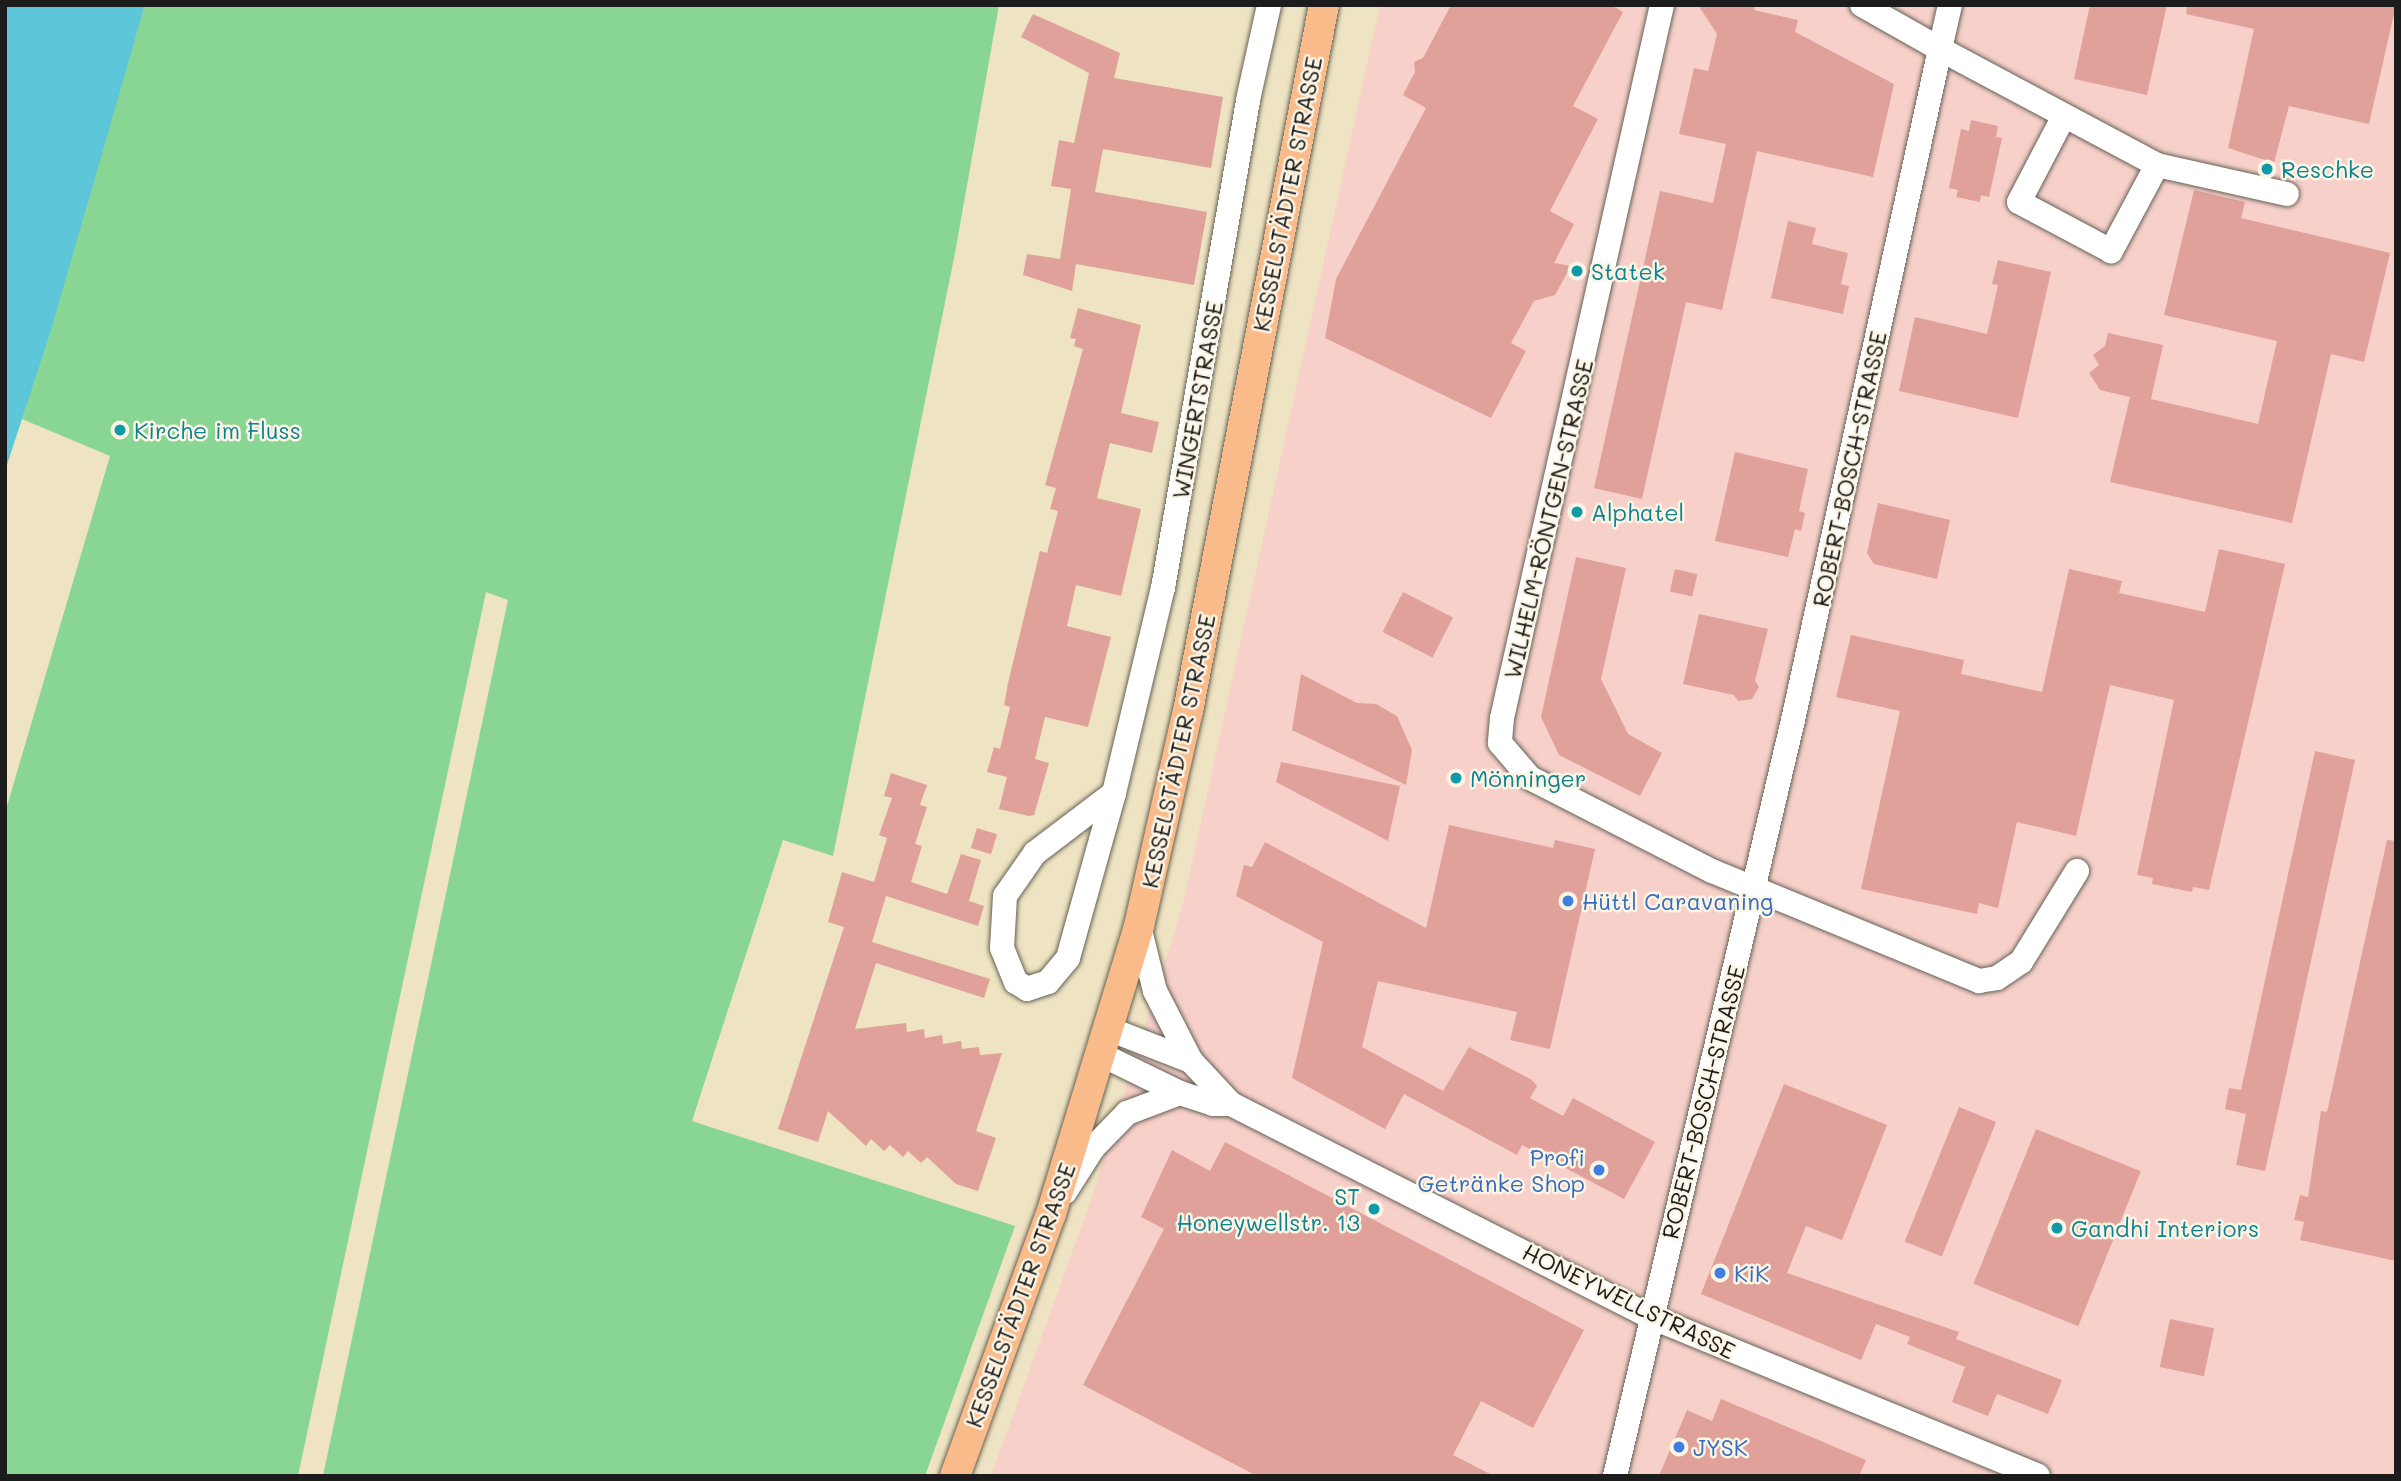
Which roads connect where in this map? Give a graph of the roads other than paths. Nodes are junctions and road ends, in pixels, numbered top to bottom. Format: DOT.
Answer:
graph roads {
  1 [pos="1269,5"];
  2 [pos="1324,5"];
  3 [pos="1662,5"];
  4 [pos="1862,5"];
  5 [pos="1950,5"];
  6 [pos="1941,49"];
  7 [pos="2064,116"];
  8 [pos="2157,165"];
  9 [pos="2287,194"];
  10 [pos="1114,793"];
  11 [pos="2077,871"];
  12 [pos="1755,888"];
  13 [pos="1139,926"];
  14 [pos="1106,1042"];
  15 [pos="1191,1061"];
  16 [pos="1180,1093"];
  17 [pos="1231,1104"];
  18 [pos="1051,1214"];
  19 [pos="1651,1317"];
  20 [pos="955,1476"];
  21 [pos="1615,1476"];
  22 [pos="2038,1476"];
  1 -- 10 [label="street, WINGERTSTRASSE"];
  2 -- 13 [label="main road, KESSELSTÄDTER STRASSE"];
  3 -- 12 [label="street, WILHELM-RÖNTGEN-STRASSE"];
  4 -- 6 [label="street"];
  5 -- 6 [label="street, ROBERT-BOSCH-STRASSE"];
  6 -- 7 [label="street"];
  6 -- 12 [label="street, ROBERT-BOSCH-STRASSE"];
  7 -- 8 [label="street"];
  7 -- 8 [label="street"];
  8 -- 9 [label="street"];
  10 -- 10 [label="street, WINGERTSTRASSE"];
  11 -- 12 [label="street"];
  12 -- 19 [label="street, ROBERT-BOSCH-STRASSE"];
  13 -- 14 [label="main road, KESSELSTÄDTER STRASSE"];
  13 -- 15 [label="street, HONEYWELLSTRASSE"];
  14 -- 15 [label="street, HONEYWELLSTRASSE"];
  14 -- 16 [label="street, HONEYWELLSTRASSE"];
  14 -- 18 [label="main road, KESSELSTÄDTER STRASSE"];
  15 -- 17 [label="street, HONEYWELLSTRASSE"];
  16 -- 17 [label="street, HONEYWELLSTRASSE"];
  16 -- 18 [label="street"];
  17 -- 19 [label="street, HONEYWELLSTRASSE"];
  18 -- 20 [label="main road, KESSELSTÄDTER STRASSE"];
  19 -- 21 [label="street, ROBERT-BOSCH-STRASSE"];
  19 -- 22 [label="street, HONEYWELLSTRASSE"];
}
